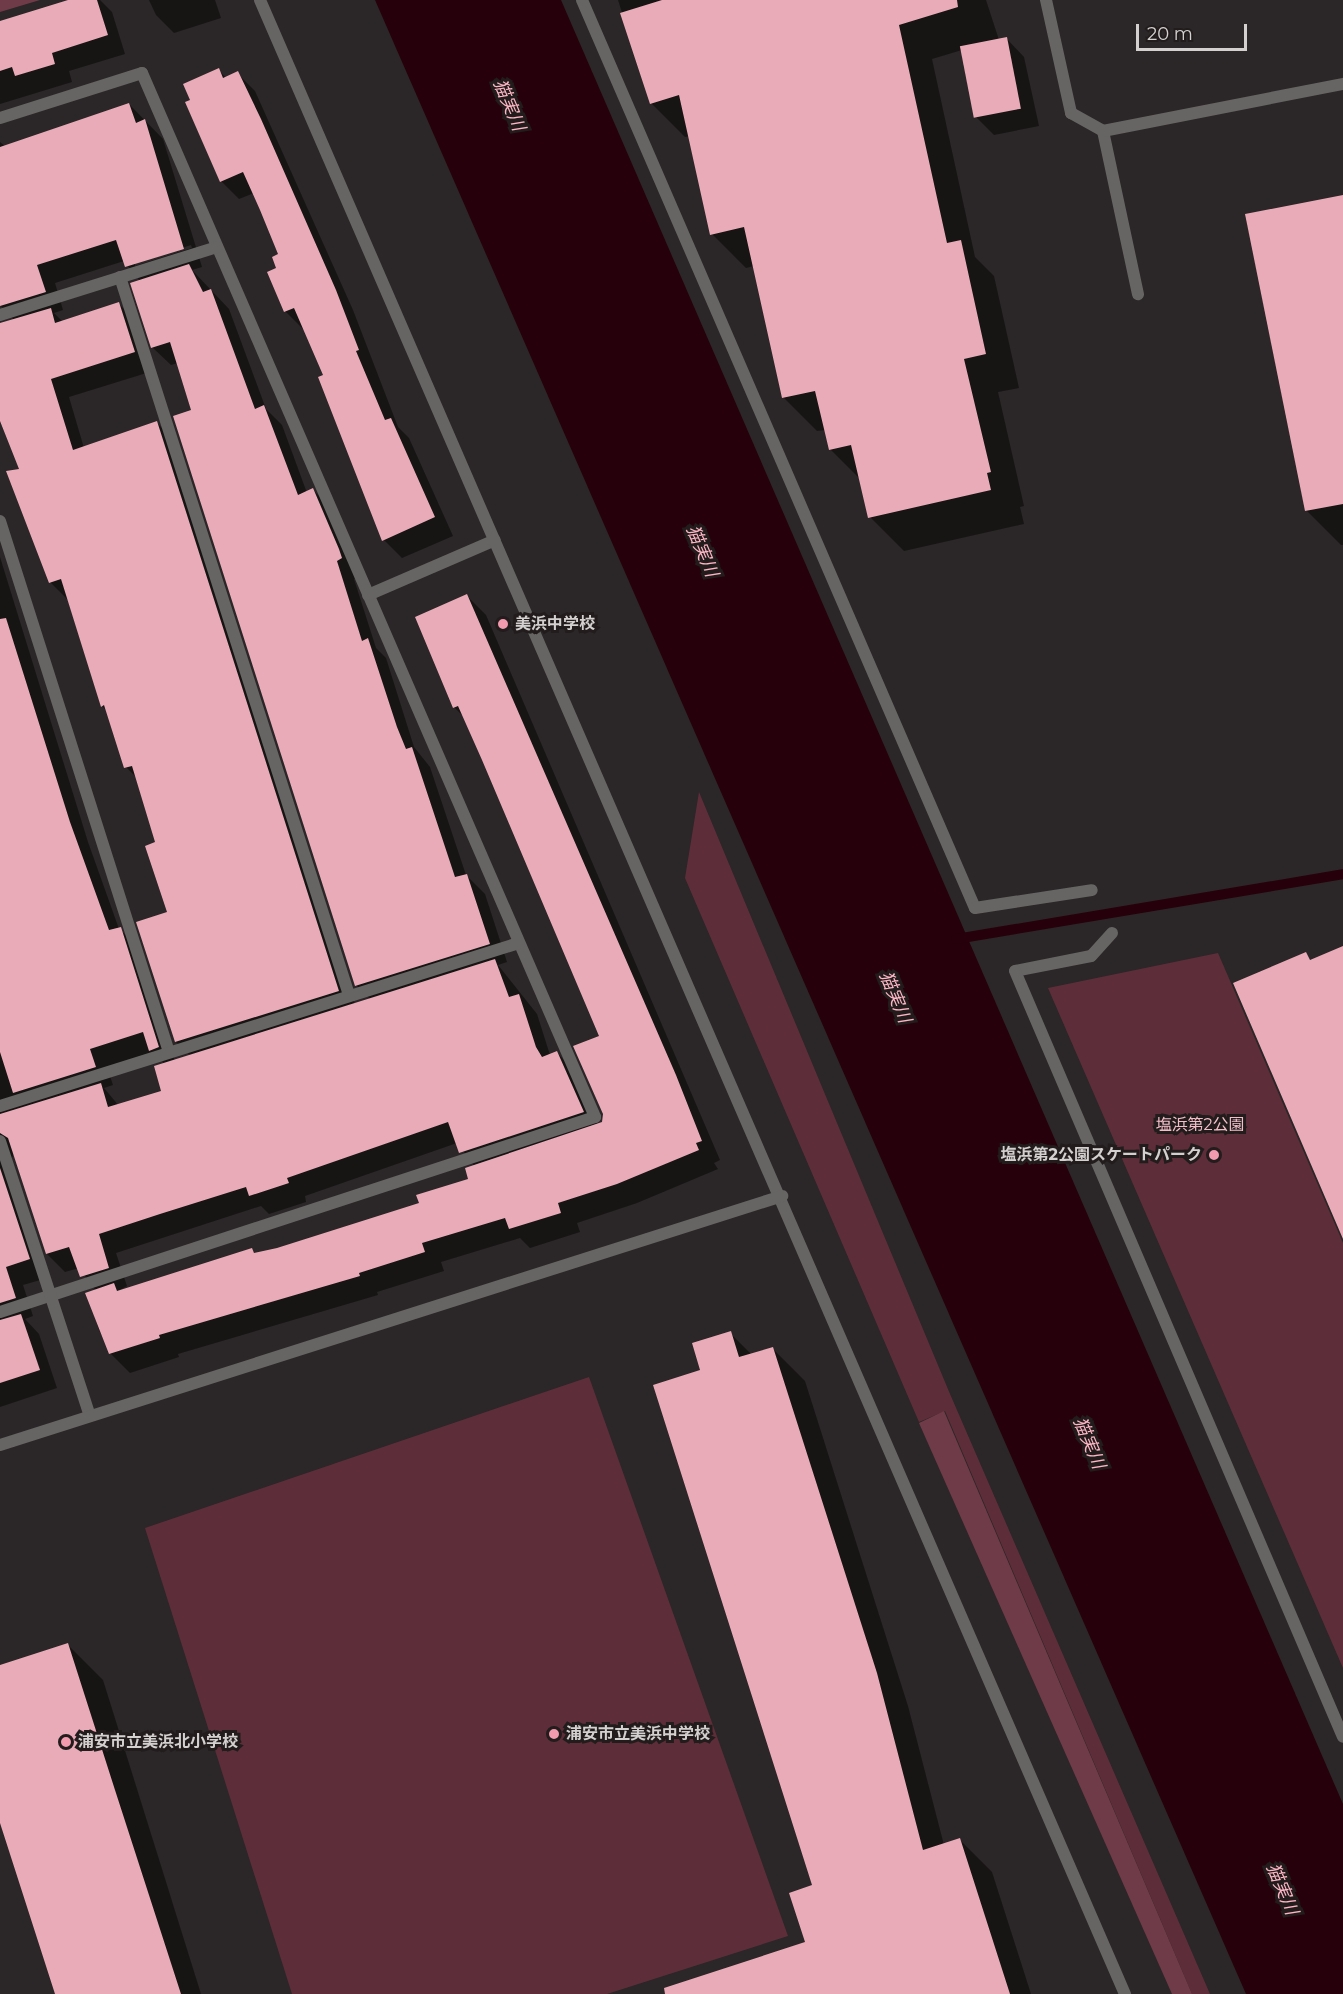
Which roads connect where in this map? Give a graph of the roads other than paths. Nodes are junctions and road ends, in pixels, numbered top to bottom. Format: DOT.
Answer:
graph roads {
  1 [pos="260,0"];
  2 [pos="582,0"];
  3 [pos="1046,0"];
  4 [pos="1343,84"];
  5 [pos="0,118"];
  6 [pos="1103,131"];
  7 [pos="217,247"];
  8 [pos="120,277"];
  9 [pos="1138,294"];
  10 [pos="0,315"];
  11 [pos="0,521"];
  12 [pos="495,540"];
  13 [pos="368,595"];
  14 [pos="1092,890"];
  15 [pos="1112,933"];
  16 [pos="519,943"];
  17 [pos="349,995"];
  18 [pos="169,1052"];
  19 [pos="0,1106"];
  20 [pos="0,1141"];
  21 [pos="782,1196"];
  22 [pos="50,1297"];
  23 [pos="0,1312"];
  24 [pos="90,1416"];
  25 [pos="0,1445"];
  26 [pos="1343,1737"];
  27 [pos="1125,1994"];
  1 -- 12 [label="street"];
  2 -- 14 [label="street"];
  3 -- 6 [label="street"];
  4 -- 6 [label="street"];
  5 -- 7 [label="street"];
  6 -- 9 [label="street"];
  7 -- 8 [label="street"];
  7 -- 13 [label="street"];
  8 -- 10 [label="street"];
  8 -- 17 [label="street"];
  11 -- 18 [label="street"];
  12 -- 13 [label="street"];
  12 -- 21 [label="street"];
  13 -- 16 [label="street"];
  15 -- 26 [label="street"];
  16 -- 17 [label="street"];
  16 -- 22 [label="street"];
  17 -- 18 [label="street"];
  18 -- 19 [label="street"];
  20 -- 22 [label="street"];
  21 -- 24 [label="street"];
  21 -- 27 [label="street"];
  22 -- 23 [label="street"];
  22 -- 24 [label="street"];
  24 -- 25 [label="street"];
}
